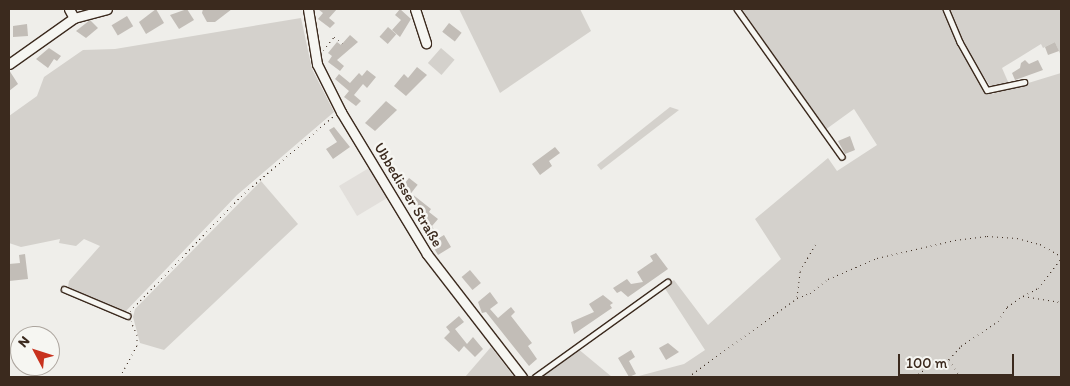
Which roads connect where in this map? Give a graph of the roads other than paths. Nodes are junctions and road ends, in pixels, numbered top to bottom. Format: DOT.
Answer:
graph roads {
  1 [pos="69,9"];
  2 [pos="107,9"];
  3 [pos="308,9"];
  4 [pos="415,9"];
  5 [pos="737,9"];
  6 [pos="946,9"];
  7 [pos="74,18"];
  8 [pos="426,44"];
  9 [pos="9,64"];
  10 [pos="1024,82"];
  11 [pos="842,157"];
  12 [pos="667,282"];
  13 [pos="64,289"];
  14 [pos="128,316"];
  15 [pos="522,377"];
  16 [pos="534,377"];
  1 -- 7 [label="street"];
  2 -- 7 [label="street"];
  3 -- 15 [label="street, Ubbedisser Straße"];
  4 -- 8 [label="street"];
  5 -- 11 [label="lane"];
  6 -- 10 [label="lane"];
  7 -- 9 [label="street"];
  12 -- 16 [label="lane"];
  13 -- 14 [label="lane"];
}
